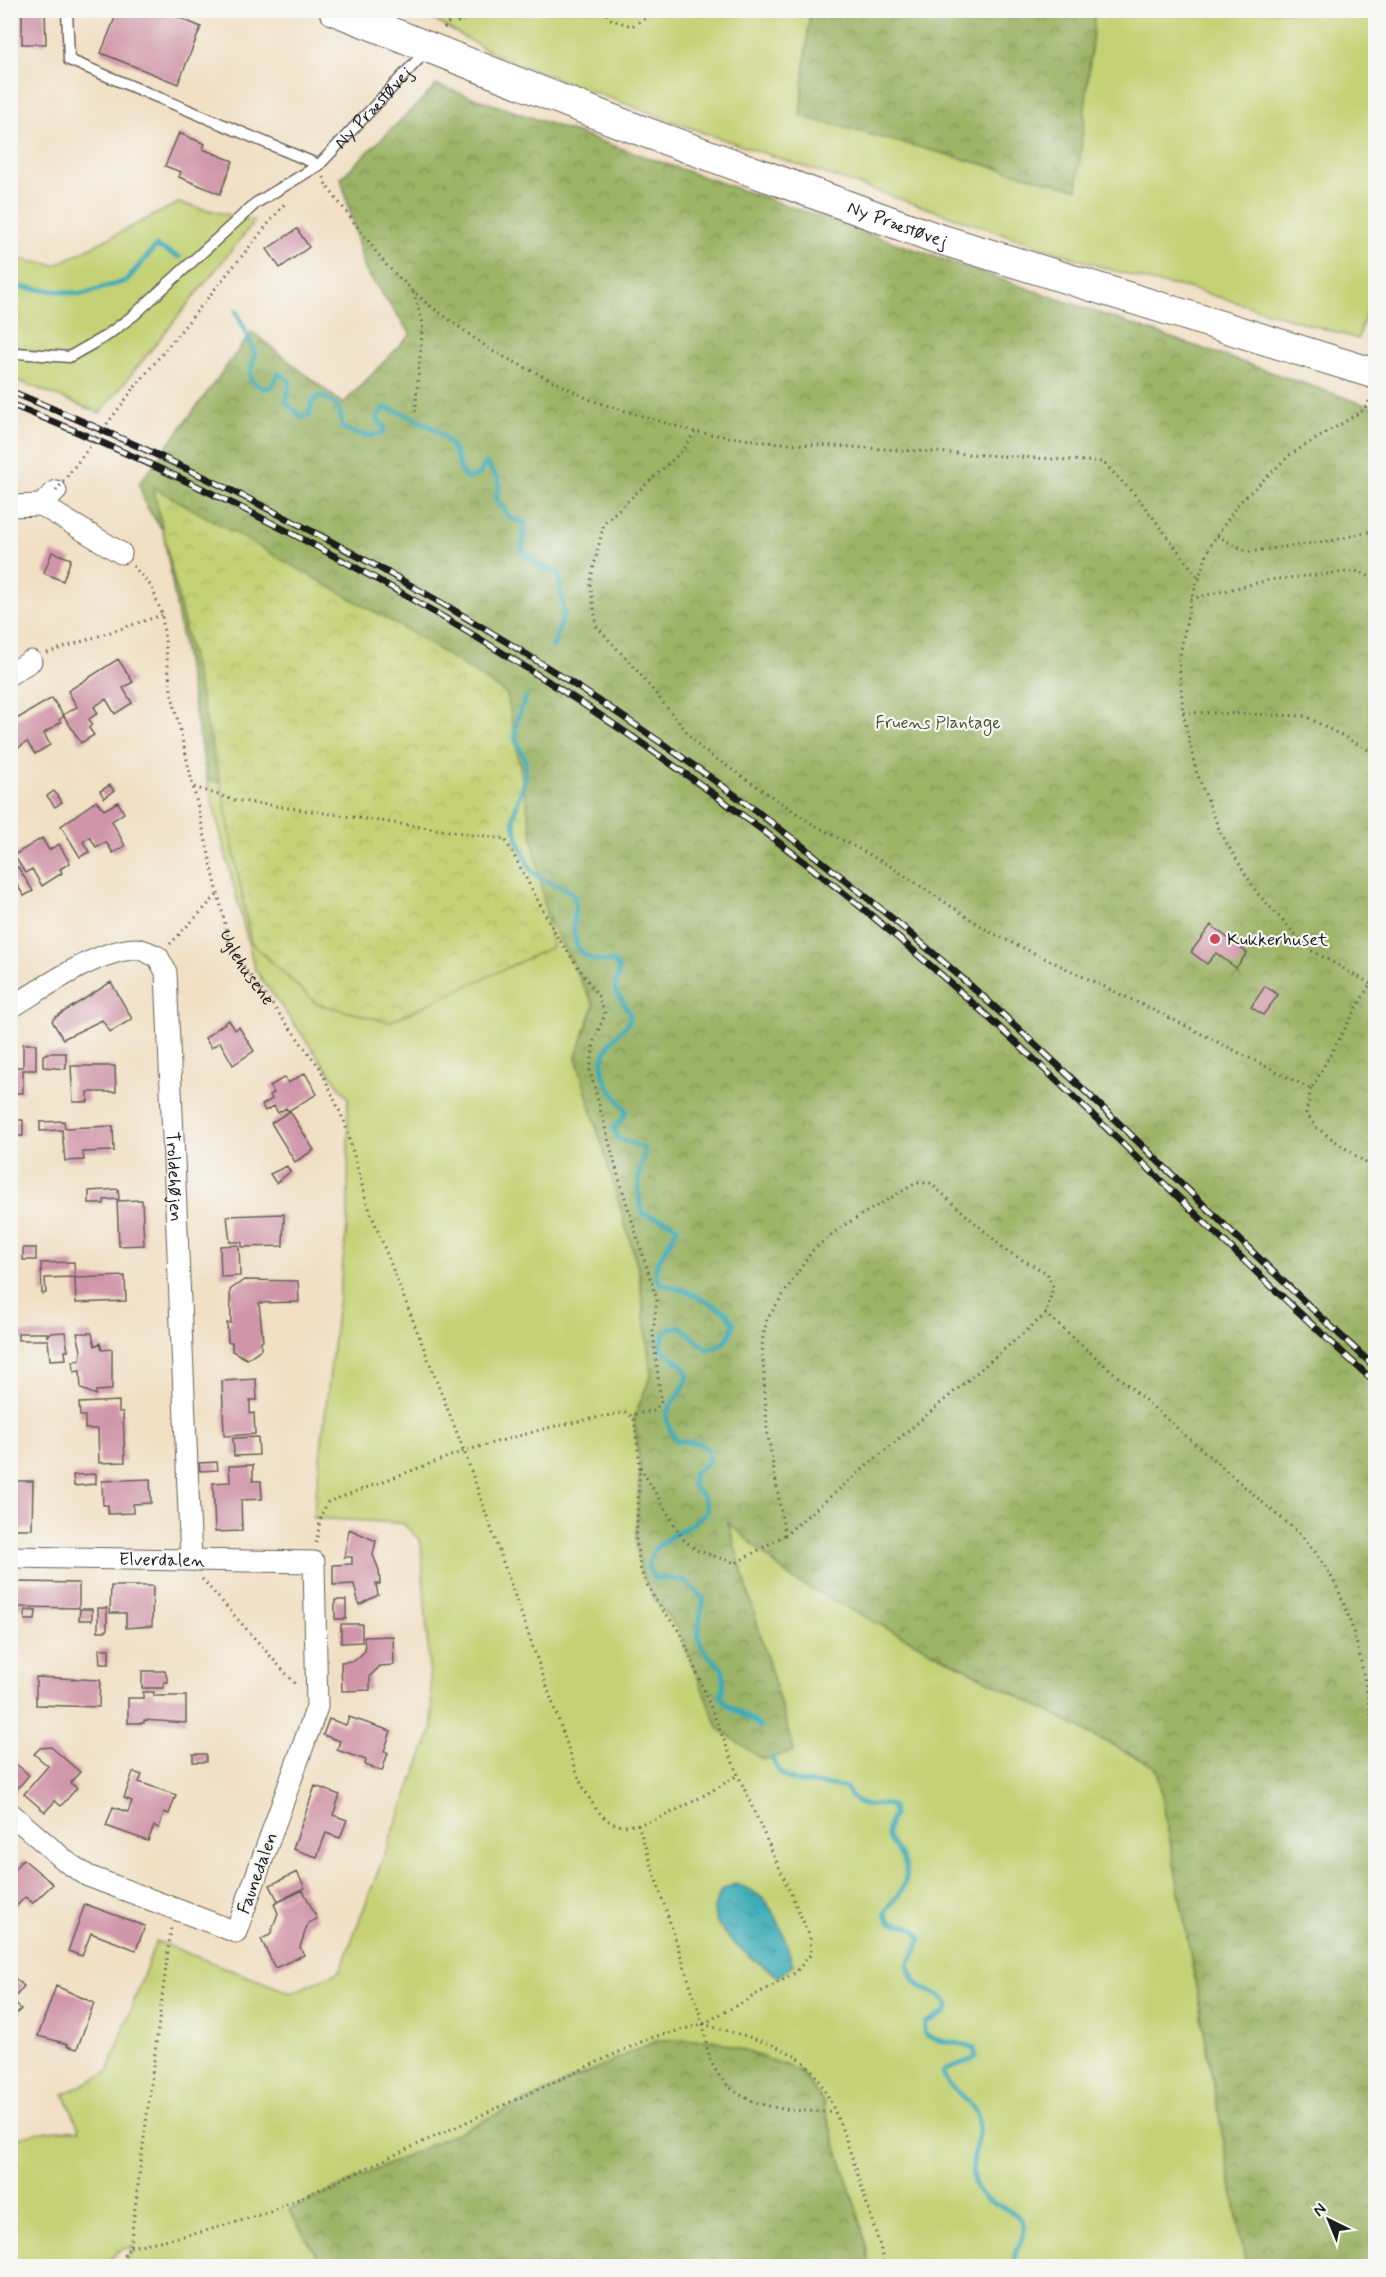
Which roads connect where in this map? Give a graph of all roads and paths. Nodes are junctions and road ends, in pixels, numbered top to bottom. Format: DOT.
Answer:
graph roads {
  1 [pos="67,10"];
  2 [pos="334,10"];
  3 [pos="602,10"];
  4 [pos="660,10"];
  5 [pos="428,49"];
  6 [pos="319,165"];
  7 [pos="289,199"];
  8 [pos="412,290"];
  9 [pos="17,353"];
  10 [pos="1376,374"];
  11 [pos="1376,389"];
  12 [pos="415,413"];
  13 [pos="696,432"];
  14 [pos="49,498"];
  15 [pos="10,506"];
  16 [pos="1376,530"];
  17 [pos="1216,536"];
  18 [pos="121,553"];
  19 [pos="1376,579"];
  20 [pos="1200,580"];
  21 [pos="1191,599"];
  22 [pos="162,615"];
  23 [pos="31,660"];
  24 [pos="10,674"];
  25 [pos="1183,712"];
  26 [pos="1376,754"];
  27 [pos="194,787"];
  28 [pos="219,893"];
  29 [pos="158,957"];
  30 [pos="1370,984"];
  31 [pos="1376,987"];
  32 [pos="10,1008"];
  33 [pos="1311,1089"];
  34 [pos="1376,1170"];
  35 [pos="1046,1314"];
  36 [pos="629,1415"];
  37 [pos="464,1451"];
  38 [pos="639,1466"];
  39 [pos="785,1535"];
  40 [pos="10,1557"];
  41 [pos="191,1560"];
  42 [pos="314,1562"];
  43 [pos="317,1707"];
  44 [pos="1376,1744"];
  45 [pos="738,1775"];
  46 [pos="10,1813"];
  47 [pos="638,1824"];
  48 [pos="174,1908"];
  49 [pos="703,2024"];
  50 [pos="834,2111"];
  51 [pos="130,2247"];
  52 [pos="118,2266"];
  53 [pos="884,2266"];
  1 -- 6 [label="lane"];
  2 -- 5 [label="street, Ny Præstøvej"];
  3 -- 4 [label="path"];
  5 -- 6 [label="lane, Ny Præstøvej"];
  5 -- 10 [label="street, Ny Præstøvej"];
  6 -- 8 [label="path"];
  6 -- 9 [label="lane, Ny Præstøvej"];
  7 -- 14 [label="path, bridge"];
  8 -- 12 [label="path"];
  8 -- 13 [label="path"];
  11 -- 17 [label="path"];
  13 -- 20 [label="path"];
  13 -- 33 [label="path"];
  14 -- 15 [label="street"];
  14 -- 18 [label="street"];
  16 -- 17 [label="path"];
  17 -- 20 [label="path"];
  18 -- 22 [label="path, Uglehusene"];
  19 -- 21 [label="path"];
  20 -- 21 [label="path"];
  21 -- 25 [label="path"];
  22 -- 23 [label="path"];
  22 -- 27 [label="path, Uglehusene"];
  23 -- 24 [label="street"];
  25 -- 26 [label="path"];
  25 -- 30 [label="path"];
  27 -- 28 [label="path, Uglehusene"];
  27 -- 36 [label="path"];
  28 -- 29 [label="path"];
  28 -- 37 [label="path, Uglehusene"];
  29 -- 32 [label="street"];
  29 -- 41 [label="street, Troldehøjen"];
  30 -- 31 [label="path"];
  30 -- 33 [label="path"];
  33 -- 34 [label="path"];
  35 -- 39 [label="path"];
  35 -- 39 [label="path"];
  35 -- 44 [label="path"];
  36 -- 37 [label="path"];
  36 -- 38 [label="path"];
  37 -- 42 [label="path"];
  37 -- 47 [label="path, Uglehusene"];
  38 -- 39 [label="path"];
  38 -- 45 [label="path"];
  40 -- 41 [label="street, Elverdalen"];
  41 -- 42 [label="street, Elverdalen"];
  41 -- 43 [label="path"];
  42 -- 43 [label="street, Faunedalen"];
  43 -- 48 [label="street, Faunedalen"];
  45 -- 47 [label="path"];
  45 -- 49 [label="path"];
  46 -- 48 [label="street, Faunedalen"];
  47 -- 49 [label="path"];
  48 -- 51 [label="path"];
  49 -- 50 [label="path"];
  49 -- 50 [label="path"];
  49 -- 51 [label="path"];
  50 -- 53 [label="path"];
  51 -- 52 [label="path"];
}
